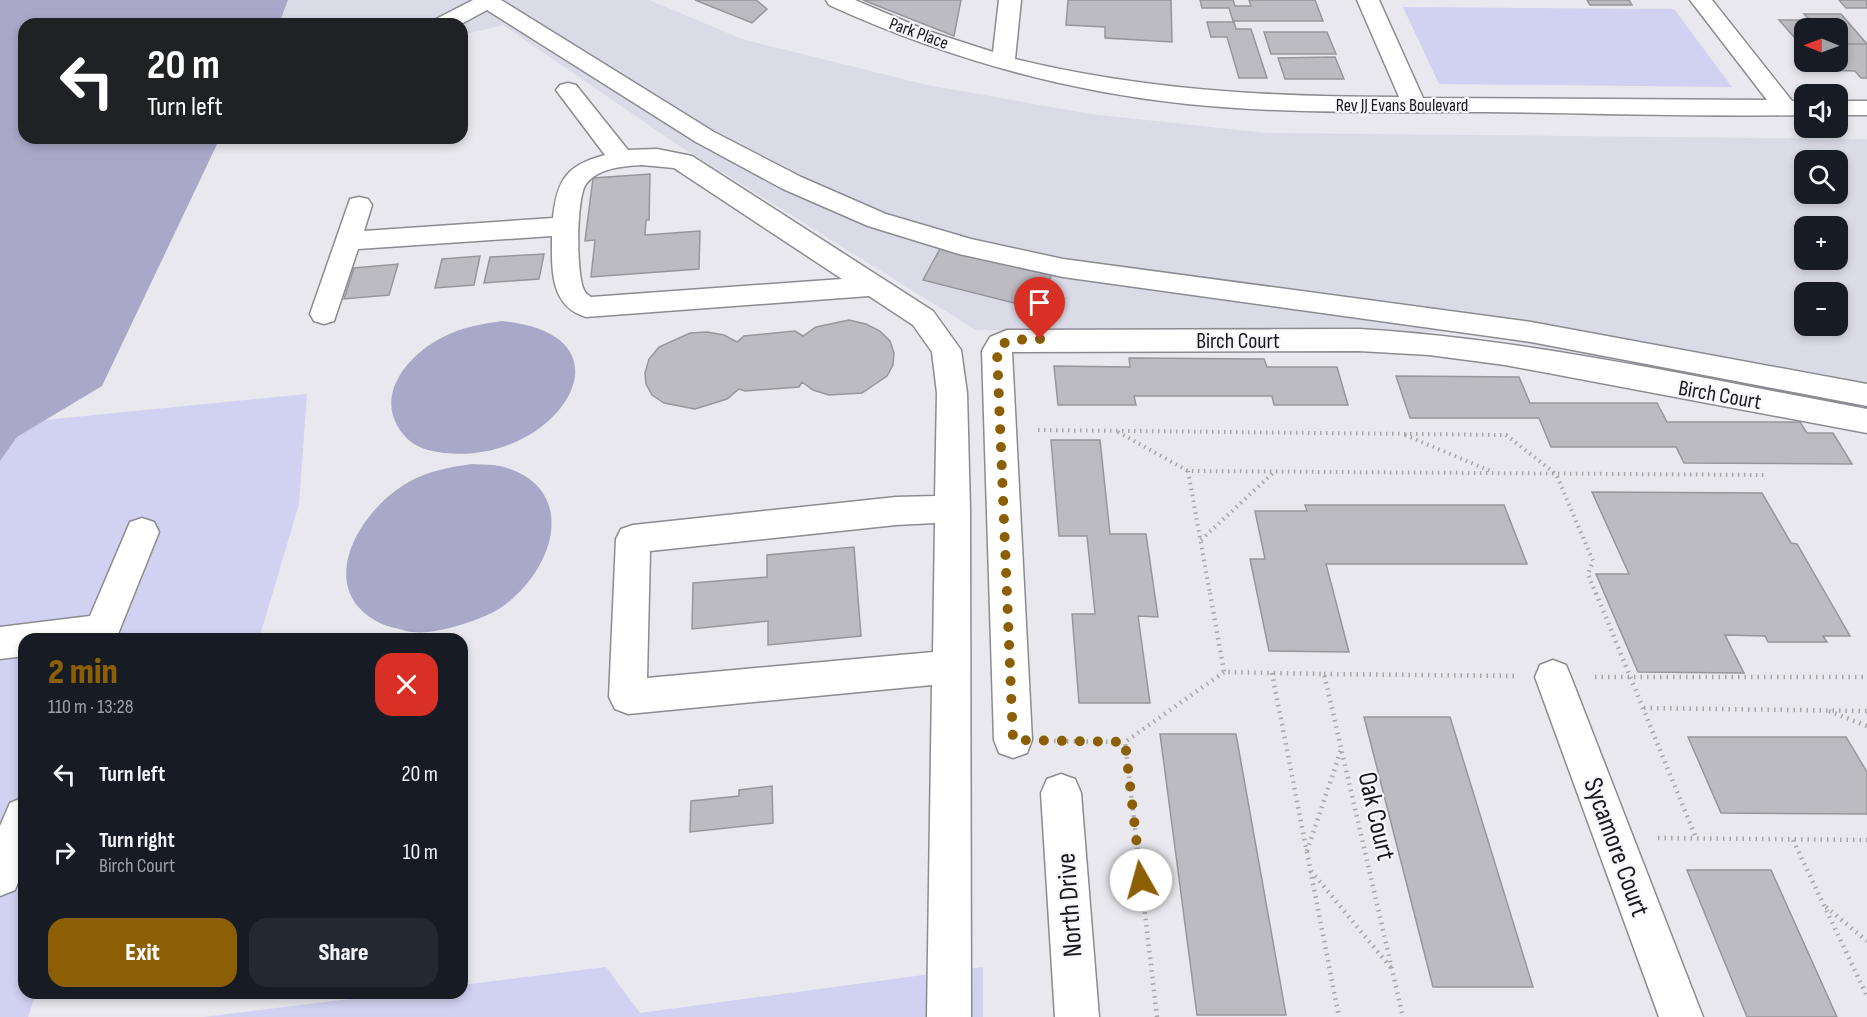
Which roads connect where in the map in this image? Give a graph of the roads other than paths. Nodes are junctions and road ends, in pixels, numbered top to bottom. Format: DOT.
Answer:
graph roads {
  1 [pos="837,0"];
  2 [pos="1010,0"];
  3 [pos="1368,0"];
  4 [pos="1701,0"];
  5 [pos="456,18"];
  6 [pos="1003,61"];
  7 [pos="568,90"];
  8 [pos="1414,105"];
  9 [pos="1794,107"];
  10 [pos="1794,108"];
  11 [pos="1848,108"];
  12 [pos="1867,108"];
  13 [pos="622,159"];
  14 [pos="359,205"];
  15 [pos="565,226"];
  16 [pos="347,242"];
  17 [pos="874,286"];
  18 [pos="324,314"];
  19 [pos="1867,395"];
  20 [pos="1867,421"];
  21 [pos="952,509"];
  22 [pos="142,532"];
  23 [pos="100,633"];
  24 [pos="18,641"];
  25 [pos="0,643"];
  26 [pos="951,667"];
  27 [pos="1553,677"];
  28 [pos="1013,740"];
  29 [pos="1061,793"];
  30 [pos="18,832"];
  31 [pos="0,875"];
  32 [pos="949,1017"];
  33 [pos="1077,1017"];
  34 [pos="1681,1017"];
  1 -- 6 [label="street, Park Place"];
  2 -- 6 [label="street"];
  3 -- 8 [label="street"];
  4 -- 9 [label="street"];
  5 -- 19 [label="street"];
  6 -- 8 [label="street, Rev JJ Evans Boulevard"];
  7 -- 13 [label="street"];
  8 -- 10 [label="street, Rev JJ Evans Boulevard"];
  11 -- 12 [label="street"];
  13 -- 15 [label="street"];
  13 -- 17 [label="street"];
  14 -- 16 [label="street"];
  15 -- 16 [label="street"];
  15 -- 17 [label="street"];
  16 -- 18 [label="street"];
  17 -- 21 [label="street"];
  20 -- 28 [label="street, Birch Court"];
  21 -- 26 [label="street"];
  21 -- 26 [label="street"];
  22 -- 23 [label="street"];
  24 -- 25 [label="street"];
  26 -- 32 [label="street"];
  27 -- 34 [label="street, Sycamore Court"];
  29 -- 33 [label="street, North Drive"];
  30 -- 31 [label="street"];
}
